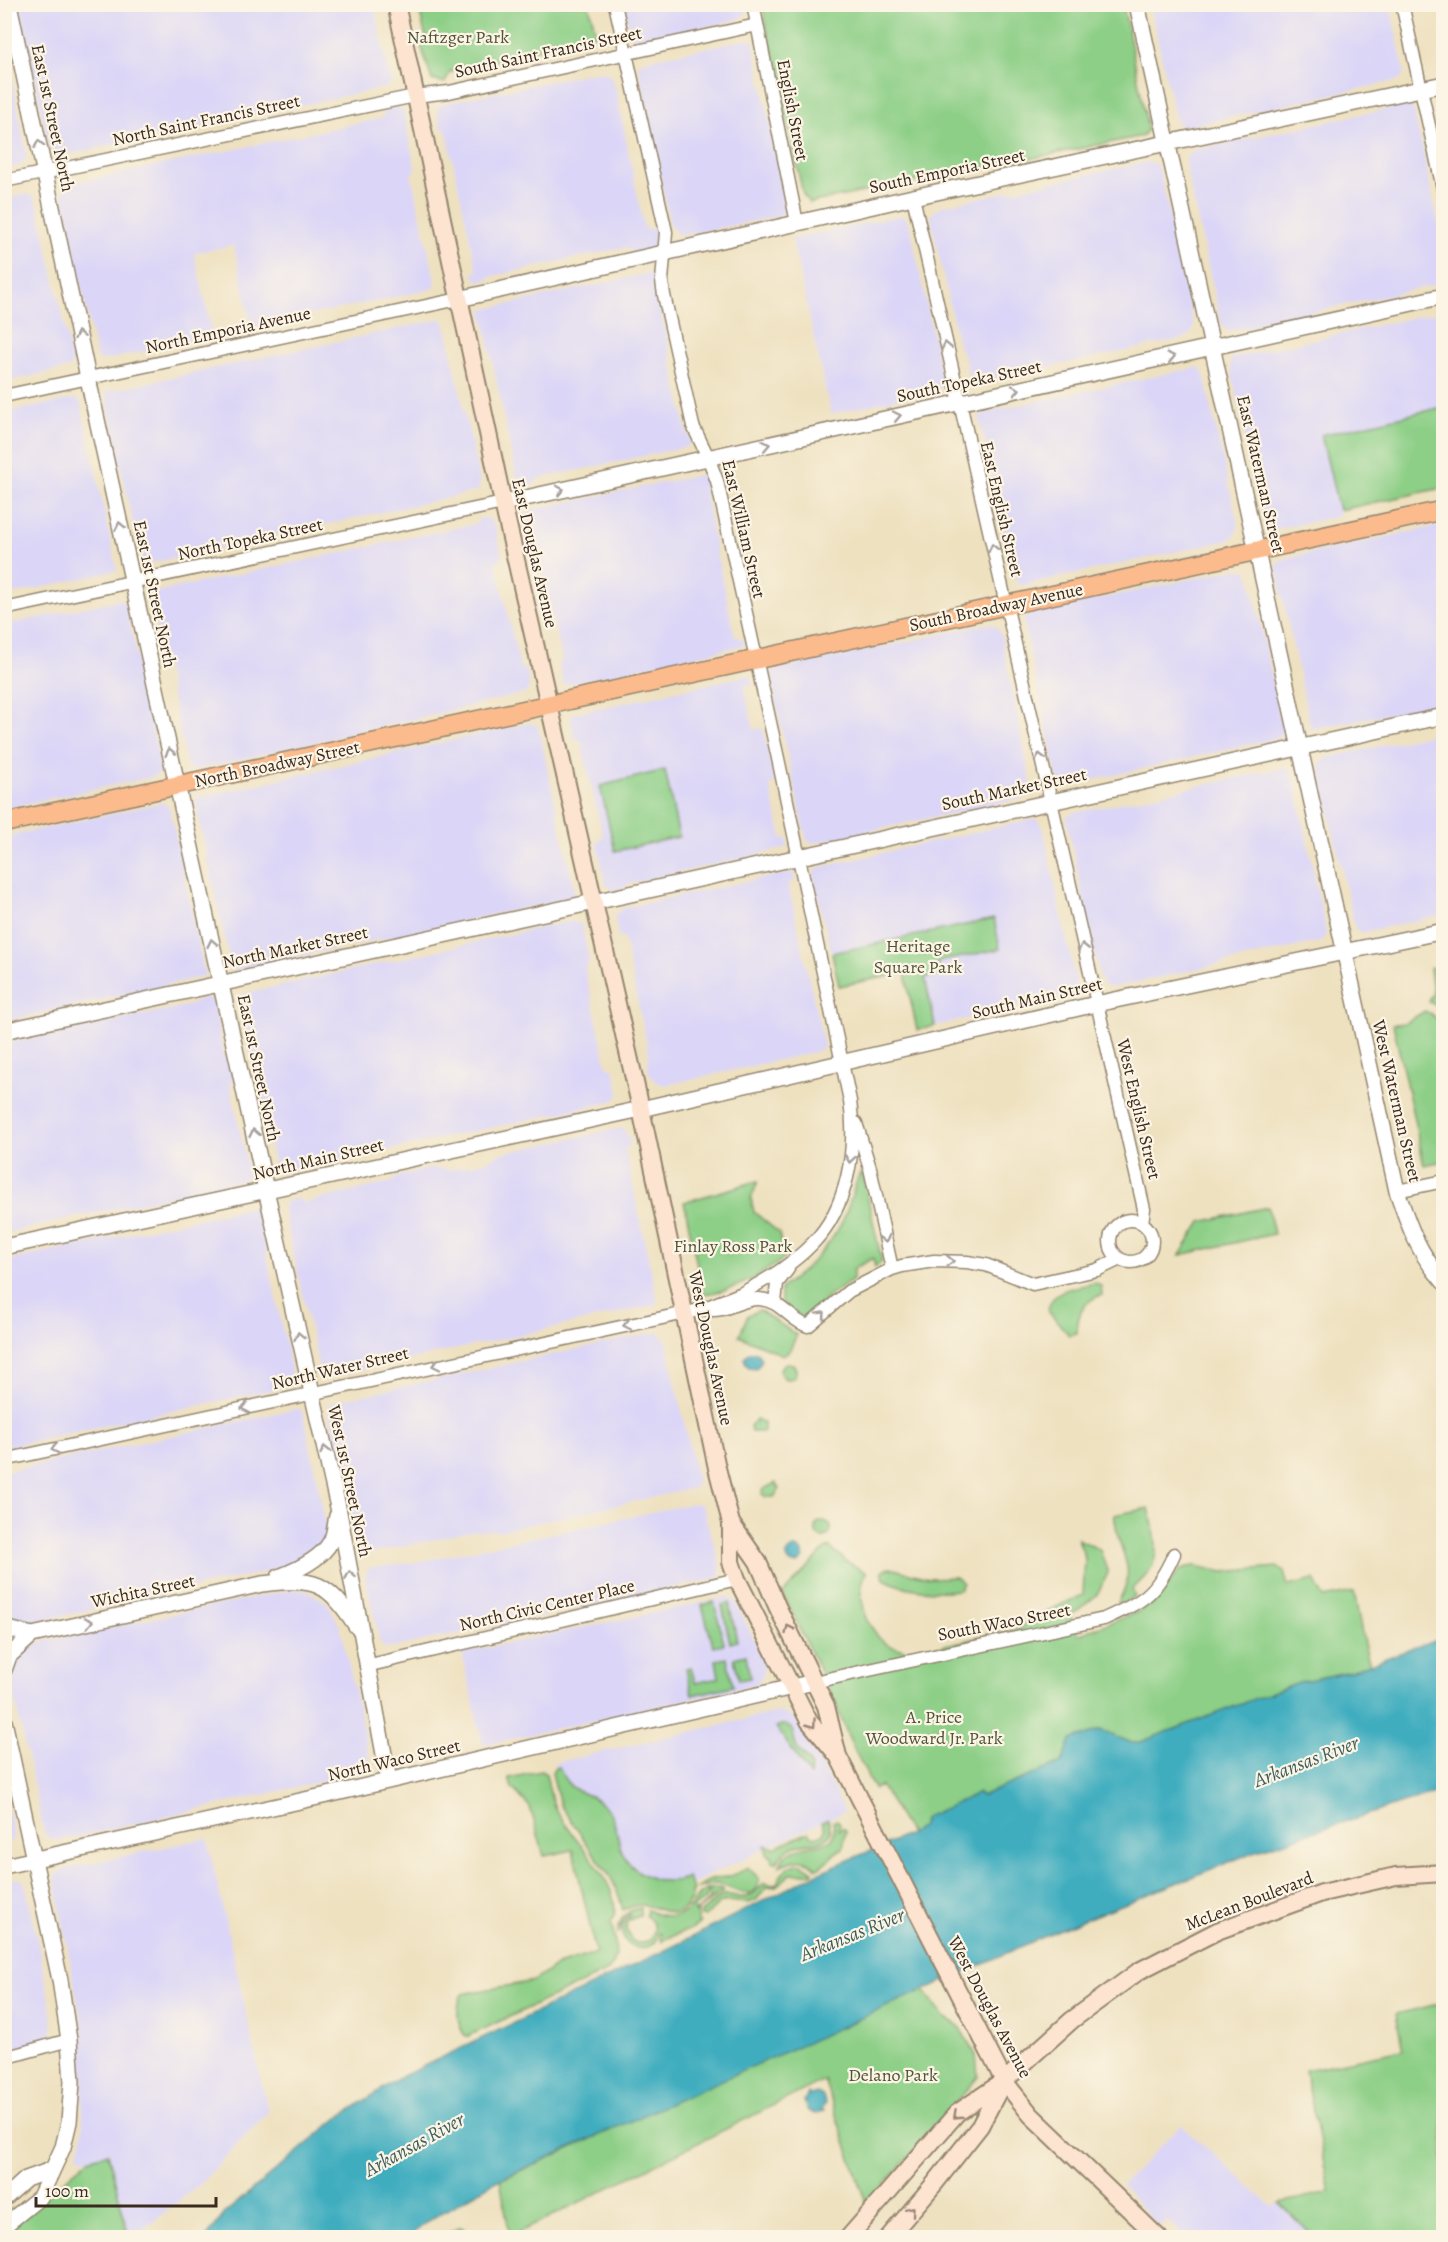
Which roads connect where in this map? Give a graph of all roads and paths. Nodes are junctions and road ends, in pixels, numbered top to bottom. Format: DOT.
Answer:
graph roads {
  1 [pos="9,4"];
  2 [pos="396,4"];
  3 [pos="615,4"];
  4 [pos="753,4"];
  5 [pos="1137,4"];
  6 [pos="1402,4"];
  7 [pos="758,25"];
  8 [pos="626,54"];
  9 [pos="1443,84"];
  10 [pos="1420,89"];
  11 [pos="415,96"];
  12 [pos="1167,144"];
  13 [pos="45,172"];
  14 [pos="4,181"];
  15 [pos="1443,193"];
  16 [pos="913,197"];
  17 [pos="797,223"];
  18 [pos="664,254"];
  19 [pos="1443,296"];
  20 [pos="459,299"];
  21 [pos="1212,348"];
  22 [pos="88,379"];
  23 [pos="4,396"];
  24 [pos="958,403"];
  25 [pos="708,457"];
  26 [pos="503,503"];
  27 [pos="1443,510"];
  28 [pos="1258,551"];
  29 [pos="133,583"];
  30 [pos="1006,605"];
  31 [pos="4,609"];
  32 [pos="755,659"];
  33 [pos="549,705"];
  34 [pos="1443,716"];
  35 [pos="1299,747"];
  36 [pos="177,785"];
  37 [pos="1050,801"];
  38 [pos="4,823"];
  39 [pos="799,857"];
  40 [pos="594,902"];
  41 [pos="1443,931"];
  42 [pos="1344,953"];
  43 [pos="221,983"];
  44 [pos="1096,1004"];
  45 [pos="4,1031"];
  46 [pos="842,1064"];
  47 [pos="850,1101"];
  48 [pos="641,1109"];
  49 [pos="1443,1181"];
  50 [pos="266,1190"];
  51 [pos="1397,1191"];
  52 [pos="1142,1223"];
  53 [pos="4,1247"];
  54 [pos="1120,1259"];
  55 [pos="794,1260"];
  56 [pos="892,1269"];
  57 [pos="1443,1282"];
  58 [pos="775,1303"];
  59 [pos="704,1309"];
  60 [pos="684,1313"];
  61 [pos="311,1393"];
  62 [pos="4,1460"];
  63 [pos="338,1507"];
  64 [pos="731,1523"];
  65 [pos="1174,1554"];
  66 [pos="737,1579"];
  67 [pos="262,1584"];
  68 [pos="4,1628"];
  69 [pos="360,1632"];
  70 [pos="32,1635"];
  71 [pos="366,1666"];
  72 [pos="4,1670"];
  73 [pos="814,1682"];
  74 [pos="792,1687"];
  75 [pos="4,1721"];
  76 [pos="838,1756"];
  77 [pos="389,1781"];
  78 [pos="36,1860"];
  79 [pos="4,1866"];
  80 [pos="1443,1873"];
  81 [pos="69,2040"];
  82 [pos="4,2058"];
  83 [pos="1004,2080"];
  84 [pos="51,2170"];
  85 [pos="4,2199"];
  86 [pos="4,2226"];
  87 [pos="848,2238"];
  88 [pos="888,2238"];
  89 [pos="1159,2238"];
  13 -- 1 [label="street, East 1st Street North, one-way"];
  2 -- 11 [label="main road, East Douglas Avenue"];
  3 -- 8 [label="street, East William Street"];
  4 -- 7 [label="street, English Street"];
  5 -- 12 [label="street, East Waterman Street"];
  6 -- 10 [label="street"];
  7 -- 8 [label="street, South Saint Francis Street"];
  7 -- 17 [label="street, English Street"];
  8 -- 11 [label="street, South Saint Francis Street"];
  8 -- 18 [label="street, East William Street"];
  9 -- 10 [label="street, South Emporia Street"];
  10 -- 12 [label="street, South Emporia Street"];
  10 -- 15 [label="street"];
  11 -- 13 [label="street, North Saint Francis Street"];
  11 -- 20 [label="main road, East Douglas Avenue"];
  12 -- 16 [label="street, South Emporia Street"];
  12 -- 21 [label="street, East Waterman Street"];
  13 -- 14 [label="street, North Saint Francis Street"];
  22 -- 13 [label="street, East 1st Street North, one-way"];
  16 -- 17 [label="street, South Emporia Street"];
  24 -- 16 [label="street, East English Street, one-way"];
  17 -- 18 [label="street, South Emporia Street"];
  18 -- 20 [label="street, South Emporia Street"];
  18 -- 25 [label="street, East William Street"];
  19 -- 21 [label="street, South Topeka Street"];
  20 -- 22 [label="street, North Emporia Avenue"];
  20 -- 26 [label="main road, East Douglas Avenue"];
  24 -- 21 [label="street, South Topeka Street, one-way"];
  21 -- 28 [label="street, East Waterman Street"];
  22 -- 23 [label="street, North Emporia Avenue"];
  29 -- 22 [label="street, East 1st Street North, one-way"];
  25 -- 24 [label="street, South Topeka Street, one-way"];
  30 -- 24 [label="street, East English Street, one-way"];
  26 -- 25 [label="street, South Topeka Street, one-way"];
  25 -- 32 [label="street, East William Street"];
  26 -- 29 [label="street, North Topeka Street"];
  26 -- 33 [label="main road, East Douglas Avenue"];
  27 -- 28 [label="main road, South Broadway Avenue"];
  28 -- 30 [label="main road, South Broadway Avenue"];
  28 -- 35 [label="street, East Waterman Street"];
  29 -- 31 [label="street, North Topeka Street"];
  36 -- 29 [label="street, East 1st Street North, one-way"];
  30 -- 32 [label="main road, South Broadway Avenue"];
  37 -- 30 [label="street, East English Street, one-way"];
  32 -- 33 [label="main road, South Broadway Avenue"];
  32 -- 39 [label="street, East William Street"];
  33 -- 36 [label="main road, North Broadway Street"];
  33 -- 40 [label="main road, East Douglas Avenue"];
  34 -- 35 [label="street, South Market Street"];
  35 -- 37 [label="street, South Market Street"];
  35 -- 42 [label="street, East Waterman Street"];
  36 -- 38 [label="main road, North Broadway Street"];
  43 -- 36 [label="street, East 1st Street North, one-way"];
  37 -- 39 [label="street, South Market Street"];
  44 -- 37 [label="street, East English Street, one-way"];
  39 -- 40 [label="street, South Market Street"];
  39 -- 46 [label="street, East William Street"];
  40 -- 43 [label="street, North Market Street"];
  40 -- 48 [label="main road, East Douglas Avenue"];
  41 -- 42 [label="street, South Main Street"];
  42 -- 44 [label="street, South Main Street"];
  42 -- 51 [label="street, West Waterman Street"];
  43 -- 45 [label="street, North Market Street"];
  50 -- 43 [label="street, East 1st Street North, one-way"];
  44 -- 46 [label="street, South Main Street"];
  44 -- 52 [label="street, West English Street"];
  46 -- 47 [label="street, East William Street"];
  46 -- 48 [label="street, South Main Street"];
  47 -- 55 [label="street, one-way"];
  47 -- 56 [label="street, one-way"];
  48 -- 50 [label="street, North Main Street"];
  48 -- 60 [label="main road, West Douglas Avenue"];
  49 -- 51 [label="street"];
  50 -- 53 [label="street, North Main Street"];
  61 -- 50 [label="street, West 1st Street North, one-way"];
  51 -- 57 [label="street, West Waterman Street"];
  52 -- 54 [label="street"];
  52 -- 54 [label="street"];
  56 -- 54 [label="street, one-way"];
  55 -- 58 [label="street"];
  55 -- 59 [label="street"];
  58 -- 56 [label="street, one-way"];
  58 -- 59 [label="street"];
  59 -- 60 [label="street, North Water Street"];
  60 -- 61 [label="street, North Water Street, one-way"];
  60 -- 64 [label="main road, West Douglas Avenue"];
  61 -- 62 [label="street, North Water Street, one-way"];
  63 -- 61 [label="street, West 1st Street North, one-way"];
  63 -- 67 [label="street"];
  69 -- 63 [label="street, West 1st Street North, one-way"];
  64 -- 66 [label="main road, West Douglas Avenue"];
  73 -- 64 [label="main road, West Douglas Avenue, one-way"];
  65 -- 73 [label="street, South Waco Street"];
  66 -- 71 [label="street, North Civic Center Place"];
  66 -- 74 [label="main road, West Douglas Avenue"];
  67 -- 69 [label="street"];
  70 -- 67 [label="street, Wichita Street, one-way"];
  68 -- 70 [label="street"];
  69 -- 71 [label="street, West 1st Street North"];
  70 -- 72 [label="street"];
  71 -- 77 [label="street, West 1st Street North"];
  73 -- 74 [label="street, North Waco Street"];
  73 -- 76 [label="main road, West Douglas Avenue"];
  74 -- 76 [label="main road, West Douglas Avenue, one-way"];
  74 -- 77 [label="street, North Waco Street"];
  75 -- 78 [label="street"];
  76 -- 83 [label="main road, West Douglas Avenue"];
  77 -- 78 [label="street, North Waco Street"];
  78 -- 79 [label="street, North Waco Street"];
  78 -- 81 [label="street"];
  80 -- 83 [label="main road, McLean Boulevard"];
  81 -- 82 [label="street"];
  81 -- 84 [label="street"];
  83 -- 87 [label="main road, McLean Boulevard, one-way"];
  88 -- 83 [label="main road, McLean Boulevard, one-way"];
  83 -- 89 [label="main road, West Douglas Avenue"];
  84 -- 85 [label="street"];
  84 -- 86 [label="street"];
}
